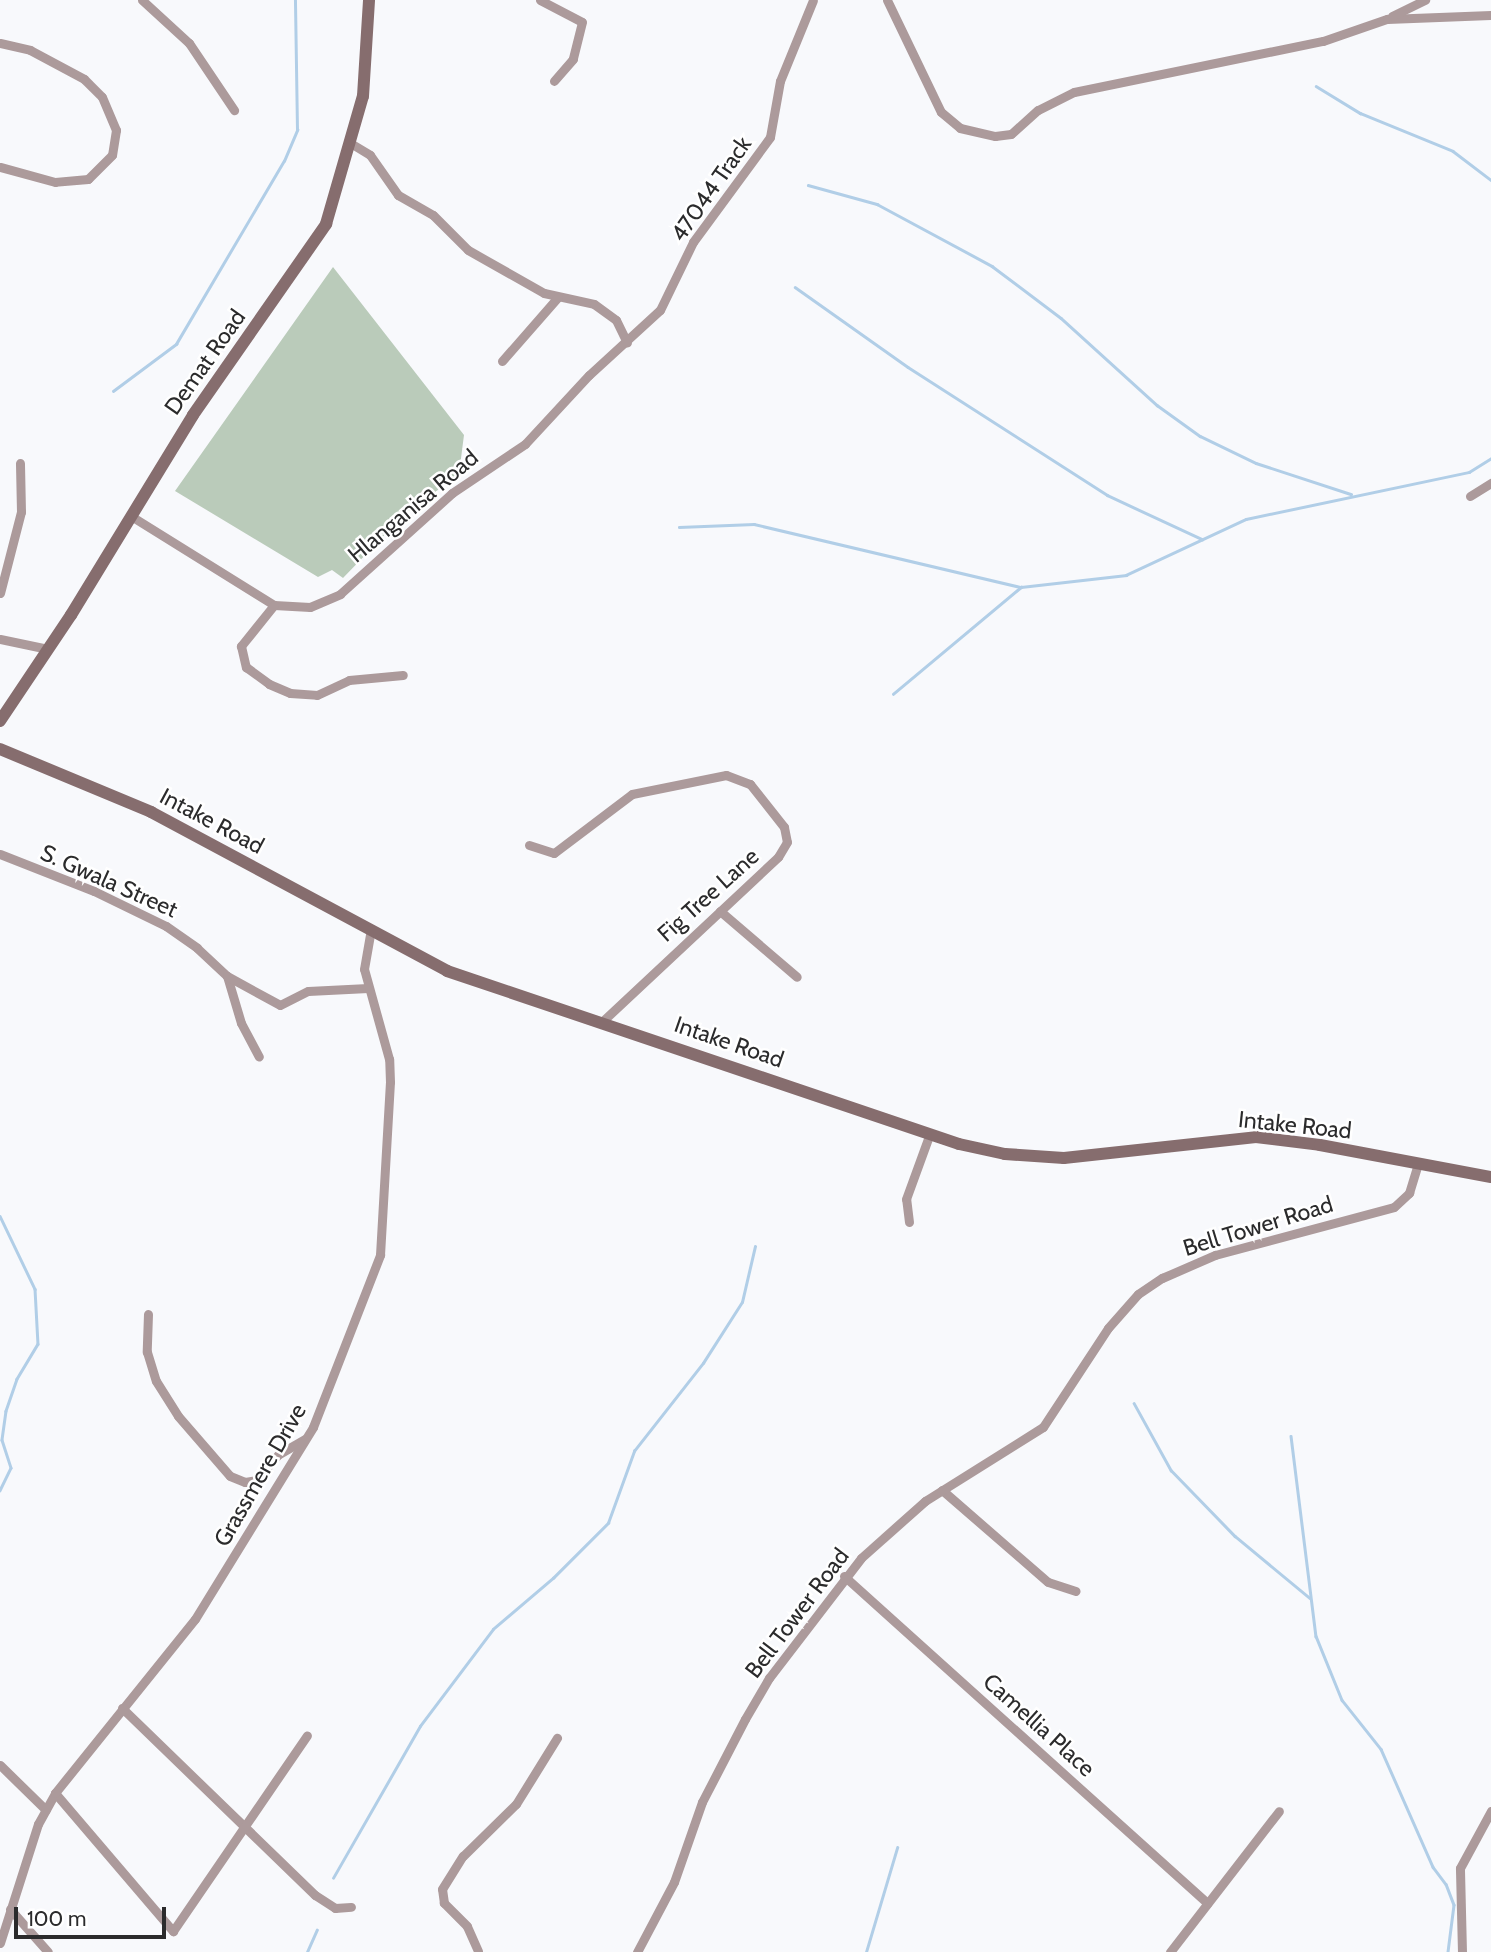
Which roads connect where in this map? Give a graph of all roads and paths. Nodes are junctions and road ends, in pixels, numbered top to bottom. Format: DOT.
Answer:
graph roads {
  1 [pos="142,0"];
  2 [pos="369,0"];
  3 [pos="540,0"];
  4 [pos="813,0"];
  5 [pos="887,0"];
  6 [pos="1425,0"];
  7 [pos="1491,15"];
  8 [pos="1387,19"];
  9 [pos="0,43"];
  10 [pos="554,81"];
  11 [pos="234,110"];
  12 [pos="352,144"];
  13 [pos="0,167"];
  14 [pos="676,279"];
  15 [pos="558,297"];
  16 [pos="627,343"];
  17 [pos="502,361"];
  18 [pos="20,463"];
  19 [pos="1491,482"];
  20 [pos="1470,496"];
  21 [pos="131,516"];
  22 [pos="0,593"];
  23 [pos="274,605"];
  24 [pos="0,639"];
  25 [pos="48,649"];
  26 [pos="403,675"];
  27 [pos="0,721"];
  28 [pos="0,750"];
  29 [pos="529,845"];
  30 [pos="0,854"];
  31 [pos="720,911"];
  32 [pos="371,929"];
  33 [pos="227,976"];
  34 [pos="797,977"];
  35 [pos="368,988"];
  36 [pos="603,1021"];
  37 [pos="259,1057"];
  38 [pos="930,1133"];
  39 [pos="1417,1166"];
  40 [pos="1491,1177"];
  41 [pos="909,1222"];
  42 [pos="148,1314"];
  43 [pos="306,1438"];
  44 [pos="942,1490"];
  45 [pos="844,1576"];
  46 [pos="1076,1591"];
  47 [pos="122,1708"];
  48 [pos="307,1735"];
  49 [pos="557,1738"];
  50 [pos="0,1765"];
  51 [pos="55,1793"];
  52 [pos="46,1810"];
  53 [pos="1279,1811"];
  54 [pos="1491,1811"];
  55 [pos="245,1829"];
  56 [pos="1207,1903"];
  57 [pos="351,1906"];
  58 [pos="10,1909"];
  59 [pos="0,1943"];
  60 [pos="48,1952"];
  61 [pos="478,1952"];
  62 [pos="637,1952"];
  63 [pos="1170,1952"];
  64 [pos="1462,1952"];
  1 -- 11 [label="street"];
  2 -- 12 [label="street, Demat Road"];
  3 -- 10 [label="street"];
  4 -- 14 [label="street, 47044 Track"];
  5 -- 8 [label="street"];
  6 -- 8 [label="street"];
  7 -- 8 [label="street"];
  9 -- 13 [label="street"];
  12 -- 15 [label="street"];
  12 -- 21 [label="street, Demat Road"];
  14 -- 16 [label="street, Hlanganisa Road"];
  15 -- 16 [label="street"];
  15 -- 17 [label="street"];
  16 -- 23 [label="street, Hlanganisa Road"];
  18 -- 22 [label="street"];
  19 -- 20 [label="street"];
  21 -- 23 [label="street, Hlanganisa Road"];
  21 -- 25 [label="street, Demat Road"];
  23 -- 26 [label="street"];
  24 -- 25 [label="street"];
  25 -- 27 [label="street, Demat Road"];
  28 -- 32 [label="street, Intake Road"];
  29 -- 31 [label="street, Fig Tree Lane"];
  30 -- 33 [label="street, S. Gwala Street"];
  31 -- 34 [label="street"];
  31 -- 36 [label="street, Fig Tree Lane"];
  32 -- 35 [label="street, Grassmere Drive"];
  32 -- 36 [label="street, Intake Road"];
  33 -- 35 [label="street, S. Gwala Street"];
  33 -- 37 [label="street"];
  35 -- 43 [label="street, Grassmere Drive"];
  36 -- 38 [label="street, Intake Road"];
  38 -- 39 [label="street, Intake Road"];
  38 -- 41 [label="street"];
  39 -- 40 [label="street, Intake Road"];
  39 -- 44 [label="street, Bell Tower Road"];
  42 -- 43 [label="street"];
  43 -- 47 [label="street, Grassmere Drive"];
  44 -- 45 [label="street, Bell Tower Road"];
  44 -- 46 [label="street"];
  45 -- 56 [label="street, Camellia Place"];
  45 -- 62 [label="street, Bell Tower Road"];
  47 -- 51 [label="street, Grassmere Drive"];
  47 -- 55 [label="street"];
  48 -- 55 [label="street"];
  49 -- 61 [label="street"];
  50 -- 52 [label="street"];
  51 -- 52 [label="street, Grassmere Drive"];
  51 -- 55 [label="street"];
  52 -- 58 [label="street, Grassmere Drive"];
  53 -- 56 [label="street"];
  54 -- 64 [label="street"];
  55 -- 57 [label="street"];
  56 -- 63 [label="street"];
  58 -- 59 [label="street, Grassmere Drive"];
  58 -- 60 [label="street"];
}
